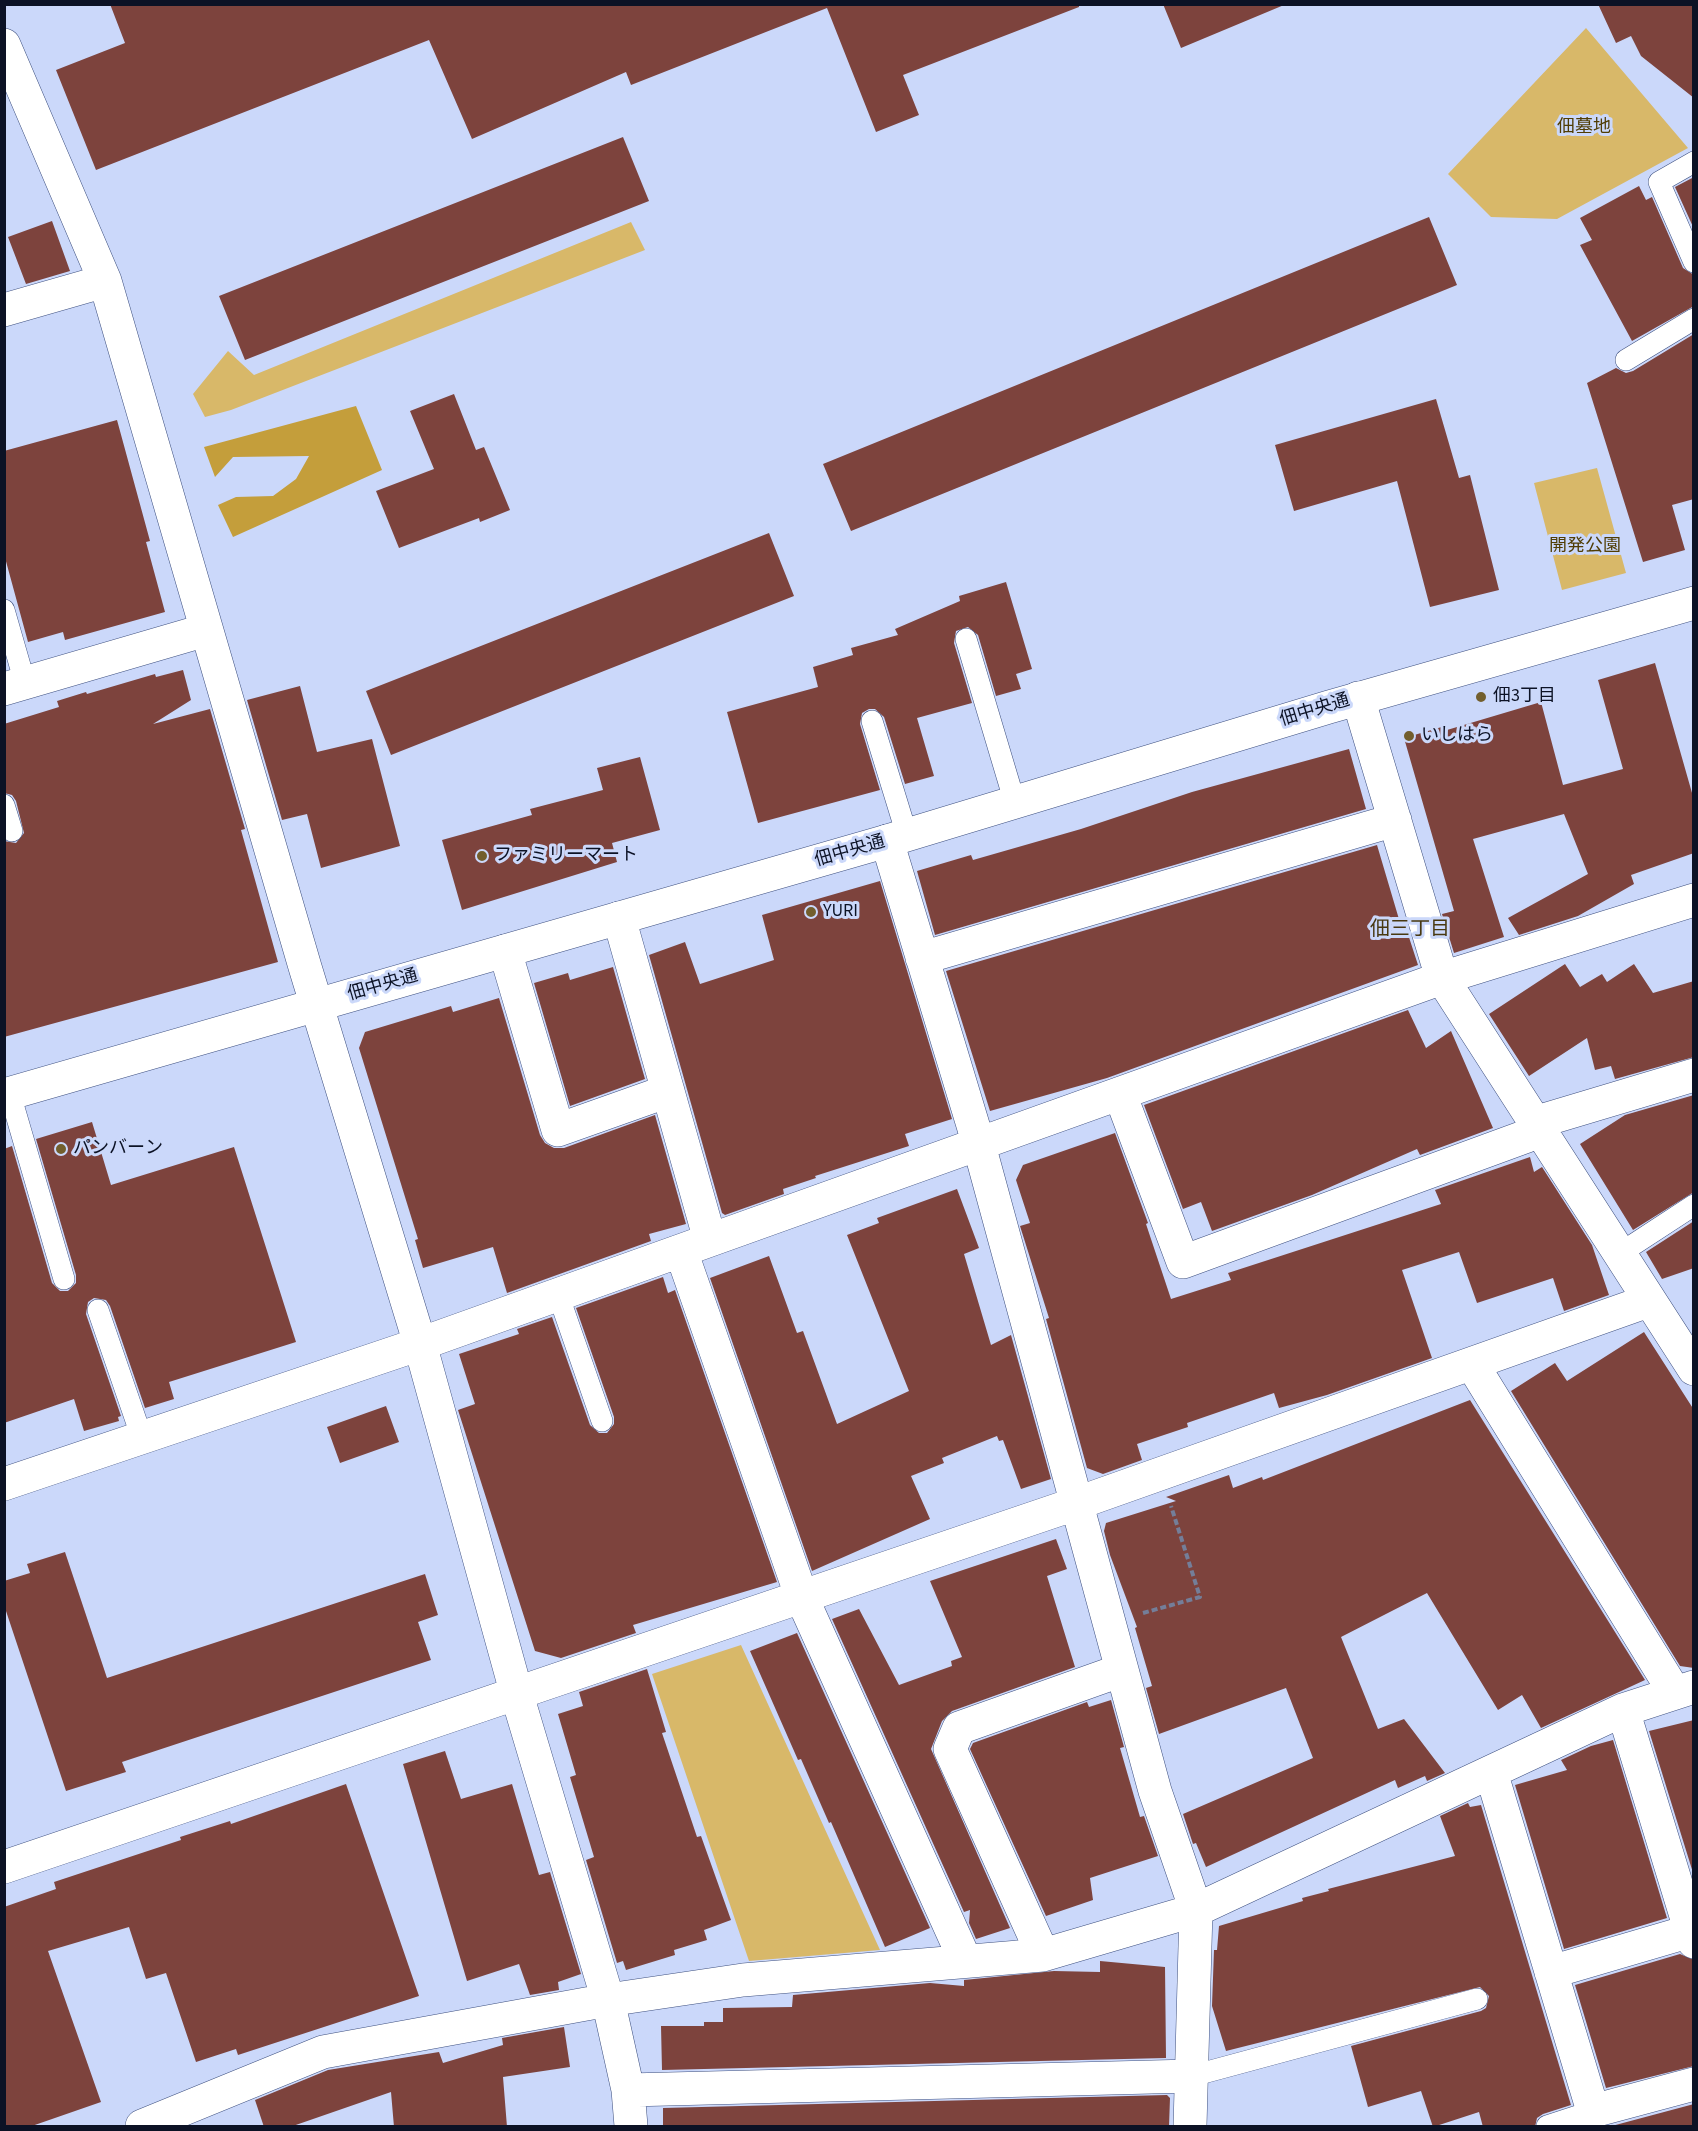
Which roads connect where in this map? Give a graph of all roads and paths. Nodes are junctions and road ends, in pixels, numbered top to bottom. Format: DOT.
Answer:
graph roads {
  1 [pos="4,45"];
  2 [pos="1694,162"];
  3 [pos="1694,262"];
  4 [pos="105,281"];
  5 [pos="4,310"];
  6 [pos="1694,319"];
  7 [pos="1626,360"];
  8 [pos="1694,603"];
  9 [pos="4,610"];
  10 [pos="206,630"];
  11 [pos="966,639"];
  12 [pos="15,686"];
  13 [pos="1358,698"];
  14 [pos="872,721"];
  15 [pos="1015,803"];
  16 [pos="4,805"];
  17 [pos="1395,820"];
  18 [pos="12,831"];
  19 [pos="897,838"];
  20 [pos="1694,900"];
  21 [pos="619,918"];
  22 [pos="505,951"];
  23 [pos="922,958"];
  24 [pos="1442,978"];
  25 [pos="316,1005"];
  26 [pos="1694,1075"];
  27 [pos="668,1091"];
  28 [pos="1120,1094"];
  29 [pos="7,1095"];
  30 [pos="1537,1122"];
  31 [pos="979,1145"];
  32 [pos="1694,1205"];
  33 [pos="696,1246"];
  34 [pos="1619,1254"];
  35 [pos="64,1278"];
  36 [pos="558,1294"];
  37 [pos="1648,1301"];
  38 [pos="98,1310"];
  39 [pos="420,1344"];
  40 [pos="1472,1364"];
  41 [pos="1694,1370"];
  42 [pos="602,1422"];
  43 [pos="142,1438"];
  44 [pos="1160,1474"];
  45 [pos="4,1484"];
  46 [pos="1075,1504"];
  47 [pos="802,1598"];
  48 [pos="1108,1623"];
  49 [pos="1122,1670"];
  50 [pos="1684,1690"];
  51 [pos="517,1695"];
  52 [pos="1623,1710"];
  53 [pos="1491,1772"];
  54 [pos="4,1867"];
  55 [pos="1196,1910"];
  56 [pos="1692,1934"];
  57 [pos="1043,1955"];
  58 [pos="965,1960"];
  59 [pos="1551,1972"];
  60 [pos="1477,1999"];
  61 [pos="608,2000"];
  62 [pos="1192,2076"];
  63 [pos="1694,2084"];
  64 [pos="628,2090"];
  65 [pos="1593,2110"];
  66 [pos="142,2127"];
  67 [pos="631,2127"];
  68 [pos="1190,2127"];
  69 [pos="1548,2127"];
  1 -- 4 [label="street"];
  2 -- 3 [label="lane"];
  4 -- 5 [label="street"];
  4 -- 10 [label="street"];
  6 -- 7 [label="lane"];
  8 -- 13 [label="street, 佃中央通"];
  9 -- 12 [label="lane"];
  10 -- 12 [label="street"];
  10 -- 25 [label="street"];
  11 -- 15 [label="lane"];
  13 -- 15 [label="street, 佃中央通"];
  13 -- 17 [label="street"];
  14 -- 19 [label="lane"];
  15 -- 19 [label="street, 佃中央通"];
  16 -- 18 [label="lane"];
  17 -- 23 [label="street"];
  17 -- 24 [label="street"];
  19 -- 21 [label="street, 佃中央通"];
  19 -- 23 [label="street"];
  20 -- 24 [label="street"];
  21 -- 22 [label="street, 佃中央通"];
  21 -- 27 [label="street"];
  22 -- 25 [label="street, 佃中央通"];
  22 -- 27 [label="street"];
  23 -- 31 [label="street"];
  24 -- 28 [label="street"];
  24 -- 30 [label="street"];
  25 -- 29 [label="street, 佃中央通"];
  25 -- 39 [label="street"];
  26 -- 30 [label="street"];
  27 -- 33 [label="street"];
  28 -- 30 [label="street"];
  28 -- 31 [label="street"];
  29 -- 35 [label="lane"];
  30 -- 34 [label="street"];
  31 -- 33 [label="street"];
  31 -- 46 [label="street"];
  32 -- 34 [label="lane"];
  33 -- 36 [label="street"];
  33 -- 47 [label="street"];
  34 -- 37 [label="street"];
  36 -- 39 [label="street"];
  36 -- 42 [label="lane"];
  37 -- 40 [label="street"];
  37 -- 41 [label="street"];
  38 -- 43 [label="lane"];
  39 -- 43 [label="street"];
  39 -- 51 [label="street"];
  40 -- 44 [label="street"];
  40 -- 50 [label="street"];
  43 -- 45 [label="street"];
  44 -- 46 [label="street"];
  44 -- 48 [label="path"];
  46 -- 47 [label="street"];
  46 -- 48 [label="street"];
  47 -- 51 [label="street"];
  47 -- 58 [label="street"];
  48 -- 49 [label="street"];
  49 -- 55 [label="street"];
  49 -- 57 [label="street"];
  50 -- 52 [label="street"];
  51 -- 54 [label="street"];
  51 -- 61 [label="street"];
  52 -- 53 [label="street"];
  52 -- 56 [label="street"];
  53 -- 55 [label="street"];
  53 -- 59 [label="street"];
  55 -- 57 [label="street"];
  55 -- 62 [label="street"];
  56 -- 59 [label="street"];
  57 -- 58 [label="street"];
  58 -- 61 [label="street"];
  59 -- 65 [label="street"];
  60 -- 62 [label="lane"];
  61 -- 64 [label="street"];
  61 -- 66 [label="street"];
  62 -- 64 [label="street"];
  62 -- 68 [label="street"];
  63 -- 65 [label="street"];
  64 -- 67 [label="street"];
  65 -- 69 [label="lane"];
}
